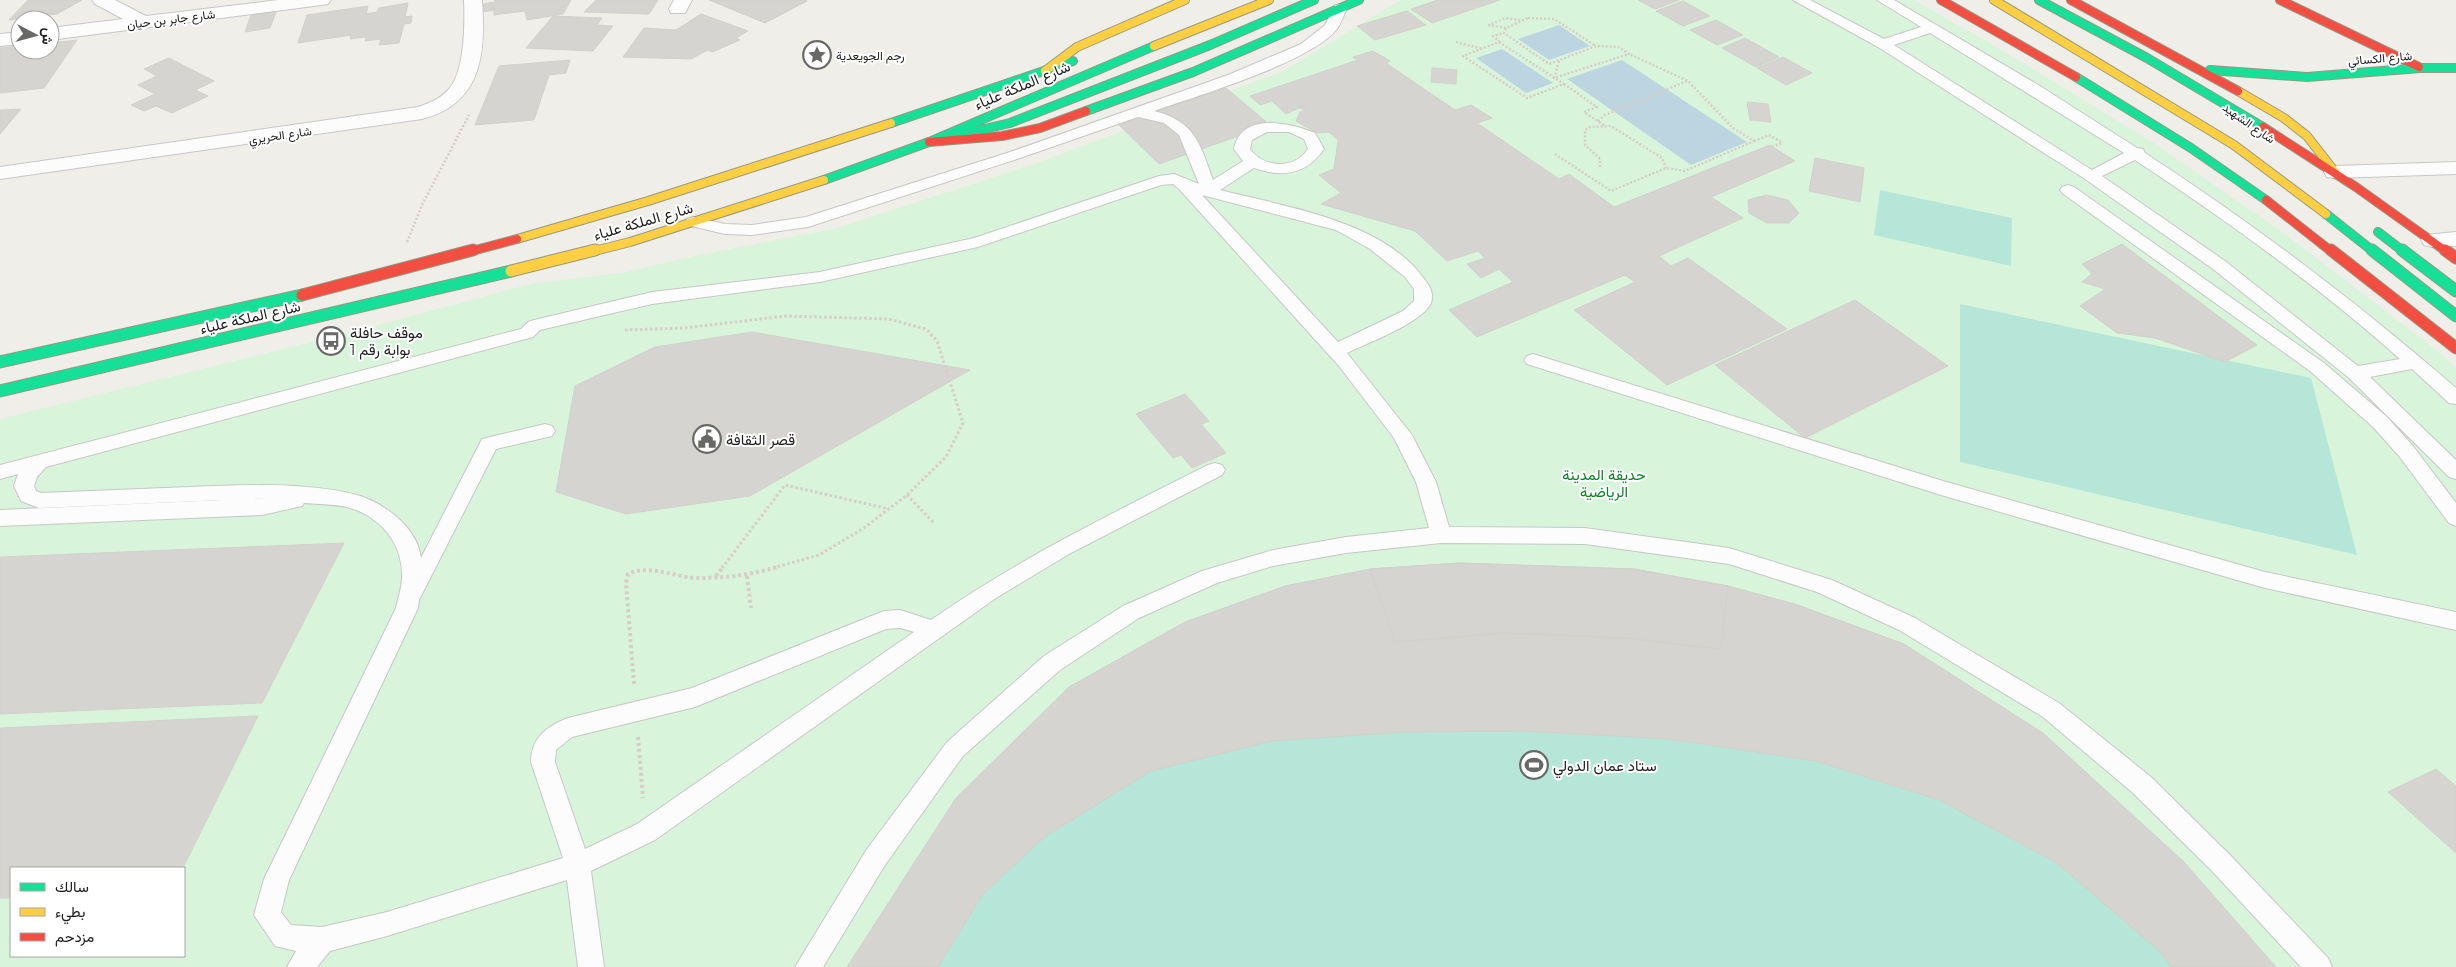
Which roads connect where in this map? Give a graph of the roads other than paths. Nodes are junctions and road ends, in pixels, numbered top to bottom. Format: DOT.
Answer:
graph roads {
  1 [pos="101,0"];
  2 [pos="322,0"];
  3 [pos="473,0"];
  4 [pos="1185,0"];
  5 [pos="1269,0"];
  6 [pos="1314,0"];
  7 [pos="1359,0"];
  8 [pos="1800,0"];
  9 [pos="1884,0"];
  10 [pos="1941,0"];
  11 [pos="1994,0"];
  12 [pos="2011,0"];
  13 [pos="2039,0"];
  14 [pos="2071,0"];
  15 [pos="2280,0"];
  16 [pos="1340,8"];
  17 [pos="144,23"];
  18 [pos="1932,28"];
  19 [pos="2070,32"];
  20 [pos="60,33"];
  21 [pos="1883,44"];
  22 [pos="1099,50"];
  23 [pos="2420,68"];
  24 [pos="2456,68"];
  25 [pos="2201,69"];
  26 [pos="1045,72"];
  27 [pos="2307,78"];
  28 [pos="2283,88"];
  29 [pos="2278,101"];
  30 [pos="1136,112"];
  31 [pos="2284,118"];
  32 [pos="929,142"];
  33 [pos="2138,152"];
  34 [pos="1252,162"];
  35 [pos="2456,168"];
  36 [pos="2335,172"];
  37 [pos="0,174"];
  38 [pos="2090,176"];
  39 [pos="1184,185"];
  40 [pos="1209,190"];
  41 [pos="2068,190"];
  42 [pos="693,222"];
  43 [pos="2367,224"];
  44 [pos="2456,239"];
  45 [pos="2432,240"];
  46 [pos="2456,258"];
  47 [pos="2456,291"];
  48 [pos="2456,316"];
  49 [pos="2456,348"];
  50 [pos="1335,351"];
  51 [pos="1533,360"];
  52 [pos="0,362"];
  53 [pos="2417,362"];
  54 [pos="2356,373"];
  55 [pos="0,391"];
  56 [pos="2456,398"];
  57 [pos="545,431"];
  58 [pos="39,462"];
  59 [pos="1215,470"];
  60 [pos="0,472"];
  61 [pos="2456,472"];
  62 [pos="314,496"];
  63 [pos="0,518"];
  64 [pos="2456,518"];
  65 [pos="1441,534"];
  66 [pos="407,608"];
  67 [pos="2456,621"];
  68 [pos="933,630"];
  69 [pos="578,865"];
  70 [pos="322,940"];
  71 [pos="300,967"];
  72 [pos="591,967"];
  73 [pos="808,967"];
  74 [pos="2319,967"];
  1 -- 17 [label="street"];
  2 -- 17 [label="street, شارع جابر بن حيان"];
  3 -- 37 [label="street, شارع الحريري"];
  4 -- 26 [label="main road"];
  5 -- 32 [label="main road, شارع الملكة علياء"];
  6 -- 32 [label="main road"];
  7 -- 16 [label="main road"];
  8 -- 21 [label="lane"];
  9 -- 18 [label="lane"];
  10 -- 49 [label="main road"];
  11 -- 48 [label="main road"];
  12 -- 19 [label="main road"];
  13 -- 36 [label="main road, شارع الشهيد"];
  14 -- 25 [label="main road"];
  15 -- 23 [label="main road"];
  16 -- 30 [label="lane"];
  16 -- 32 [label="main road"];
  17 -- 20 [label="street, شارع جابر بن حيان"];
  18 -- 21 [label="lane"];
  18 -- 33 [label="lane"];
  21 -- 38 [label="lane"];
  22 -- 26 [label="main road, شارع الملكة علياء"];
  23 -- 24 [label="main road, شارع الكسائي"];
  23 -- 27 [label="main road, شارع الكسائي"];
  25 -- 27 [label="main road, شارع الكسائي"];
  25 -- 31 [label="main road"];
  26 -- 52 [label="main road, شارع الملكة علياء"];
  27 -- 28 [label="main road, شارع الكسائي"];
  29 -- 31 [label="main road"];
  30 -- 40 [label="lane"];
  30 -- 42 [label="lane"];
  31 -- 36 [label="main road"];
  32 -- 42 [label="main road, شارع الملكة علياء"];
  33 -- 38 [label="lane"];
  33 -- 53 [label="lane"];
  34 -- 40 [label="lane"];
  35 -- 36 [label="street"];
  36 -- 45 [label="main road, شارع الشهيد"];
  38 -- 54 [label="lane"];
  39 -- 40 [label="lane"];
  39 -- 50 [label="lane"];
  39 -- 58 [label="lane"];
  40 -- 50 [label="lane"];
  41 -- 64 [label="lane"];
  42 -- 55 [label="main road, شارع الملكة علياء"];
  43 -- 47 [label="main road"];
  44 -- 45 [label="street"];
  45 -- 46 [label="main road, شارع الشهيد"];
  50 -- 65 [label="lane"];
  51 -- 67 [label="lane"];
  53 -- 54 [label="lane"];
  53 -- 56 [label="lane"];
  54 -- 61 [label="lane"];
  57 -- 66 [label="lane"];
  58 -- 60 [label="lane"];
  58 -- 62 [label="lane"];
  59 -- 68 [label="lane"];
  62 -- 63 [label="lane"];
  62 -- 66 [label="lane"];
  65 -- 73 [label="lane"];
  65 -- 74 [label="lane"];
  66 -- 70 [label="lane"];
  68 -- 69 [label="lane"];
  68 -- 69 [label="lane"];
  69 -- 70 [label="lane"];
  69 -- 72 [label="lane"];
  70 -- 71 [label="lane"];
}
